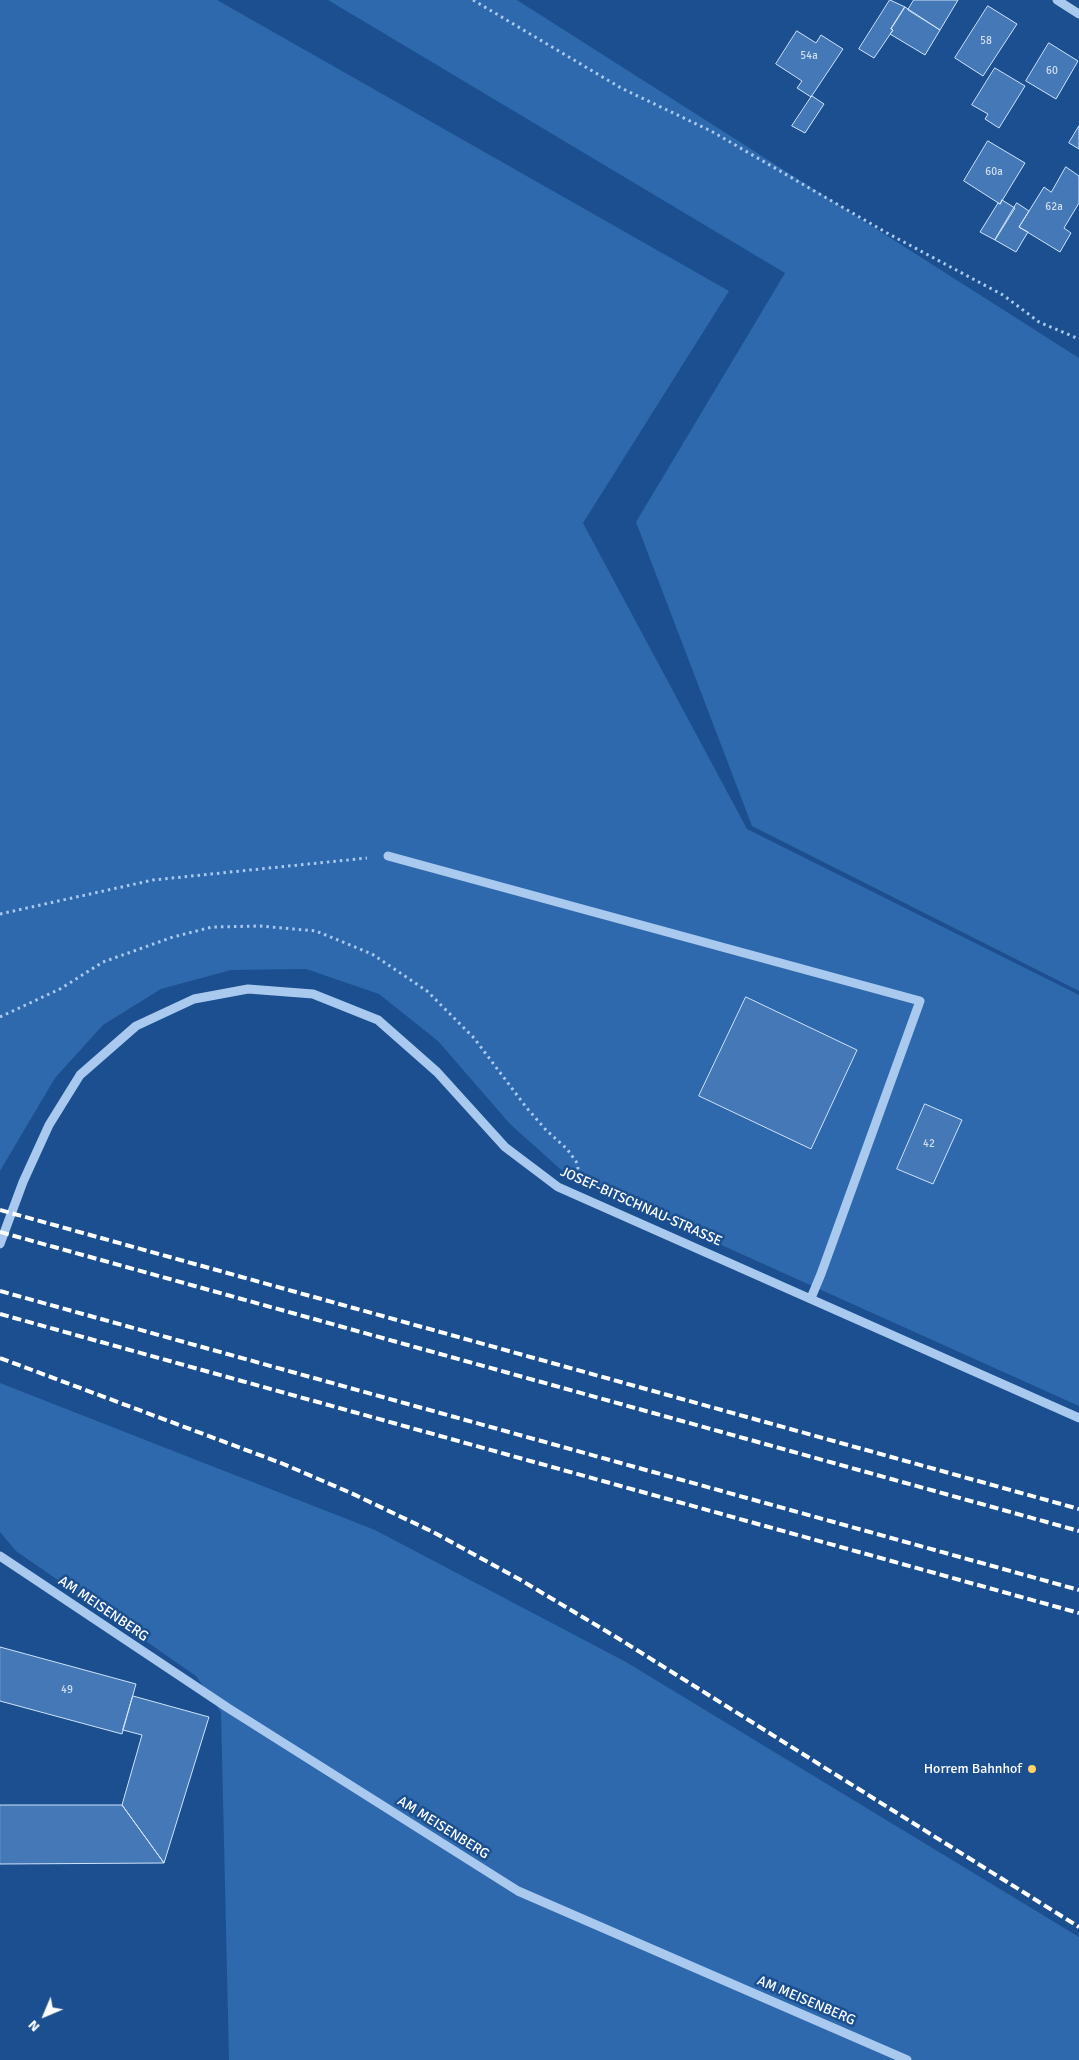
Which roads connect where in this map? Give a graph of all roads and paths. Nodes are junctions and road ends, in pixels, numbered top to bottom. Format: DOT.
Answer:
graph roads {
  1 [pos="473,0"];
  2 [pos="1056,0"];
  3 [pos="1079,14"];
  4 [pos="1079,339"];
  5 [pos="388,856"];
  6 [pos="0,914"];
  7 [pos="0,1244"];
  8 [pos="811,1298"];
  9 [pos="1079,1418"];
  10 [pos="0,1556"];
  11 [pos="906,2060"];
  1 -- 4 [label="path"];
  2 -- 3 [label="street"];
  5 -- 6 [label="path"];
  5 -- 8 [label="street"];
  7 -- 8 [label="street, JOSEF-BITSCHNAU-STRASSE"];
  8 -- 9 [label="street, JOSEF-BITSCHNAU-STRASSE"];
  10 -- 11 [label="street, AM MEISENBERG"];
}
